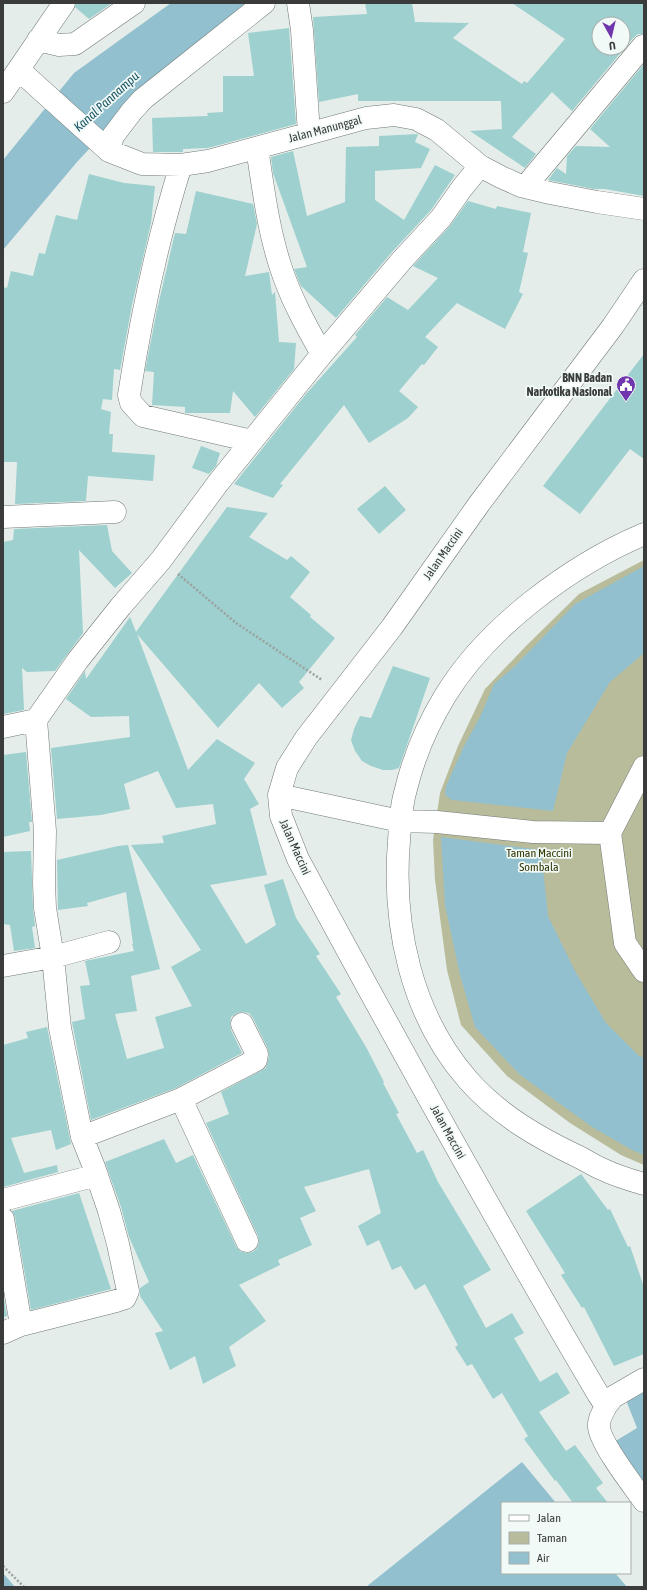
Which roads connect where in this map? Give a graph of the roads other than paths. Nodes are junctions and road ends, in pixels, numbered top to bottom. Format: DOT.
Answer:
graph roads {
  1 [pos="64,3"];
  2 [pos="134,3"];
  3 [pos="264,3"];
  4 [pos="298,3"];
  5 [pos="38,40"];
  6 [pos="643,46"];
  7 [pos="19,70"];
  8 [pos="3,92"];
  9 [pos="309,133"];
  10 [pos="257,148"];
  11 [pos="106,149"];
  12 [pos="181,165"];
  13 [pos="480,166"];
  14 [pos="525,187"];
  15 [pos="644,209"];
  16 [pos="644,280"];
  17 [pos="322,354"];
  18 [pos="252,441"];
  19 [pos="114,512"];
  20 [pos="3,517"];
  21 [pos="644,534"];
  22 [pos="36,720"];
  23 [pos="3,727"];
  24 [pos="644,767"];
  25 [pos="279,795"];
  26 [pos="400,821"];
  27 [pos="610,833"];
  28 [pos="109,942"];
  29 [pos="53,957"];
  30 [pos="3,966"];
  31 [pos="644,970"];
  32 [pos="242,1024"];
  33 [pos="181,1099"];
  34 [pos="82,1137"];
  35 [pos="97,1175"];
  36 [pos="644,1184"];
  37 [pos="3,1200"];
  38 [pos="3,1219"];
  39 [pos="247,1241"];
  40 [pos="12,1329"];
  41 [pos="644,1379"];
  42 [pos="606,1406"];
  43 [pos="644,1501"];
  1 -- 5 [label="street"];
  2 -- 5 [label="street"];
  3 -- 11 [label="street"];
  4 -- 9 [label="street"];
  5 -- 7 [label="street"];
  6 -- 14 [label="street"];
  7 -- 8 [label="street"];
  7 -- 11 [label="street, Jalan Manunggal"];
  9 -- 10 [label="street, Jalan Manunggal"];
  9 -- 13 [label="street, Jalan Manunggal"];
  10 -- 12 [label="street, Jalan Manunggal"];
  10 -- 17 [label="street"];
  11 -- 12 [label="street, Jalan Manunggal"];
  12 -- 18 [label="street"];
  13 -- 14 [label="street, Jalan Manunggal"];
  13 -- 17 [label="street"];
  14 -- 15 [label="street, Jalan Manunggal"];
  16 -- 25 [label="street, Jalan Maccini"];
  17 -- 18 [label="street"];
  18 -- 22 [label="street"];
  19 -- 20 [label="street"];
  21 -- 26 [label="street"];
  22 -- 23 [label="street"];
  22 -- 29 [label="street"];
  24 -- 27 [label="street"];
  25 -- 26 [label="street"];
  25 -- 42 [label="street, Jalan Maccini"];
  26 -- 27 [label="street"];
  26 -- 36 [label="street"];
  27 -- 31 [label="street"];
  28 -- 29 [label="street"];
  29 -- 30 [label="street"];
  29 -- 34 [label="street"];
  32 -- 33 [label="street"];
  33 -- 34 [label="street"];
  33 -- 39 [label="street"];
  34 -- 35 [label="street"];
  35 -- 37 [label="street"];
  35 -- 40 [label="street"];
  38 -- 40 [label="street"];
  41 -- 42 [label="street"];
  42 -- 43 [label="street"];
}
